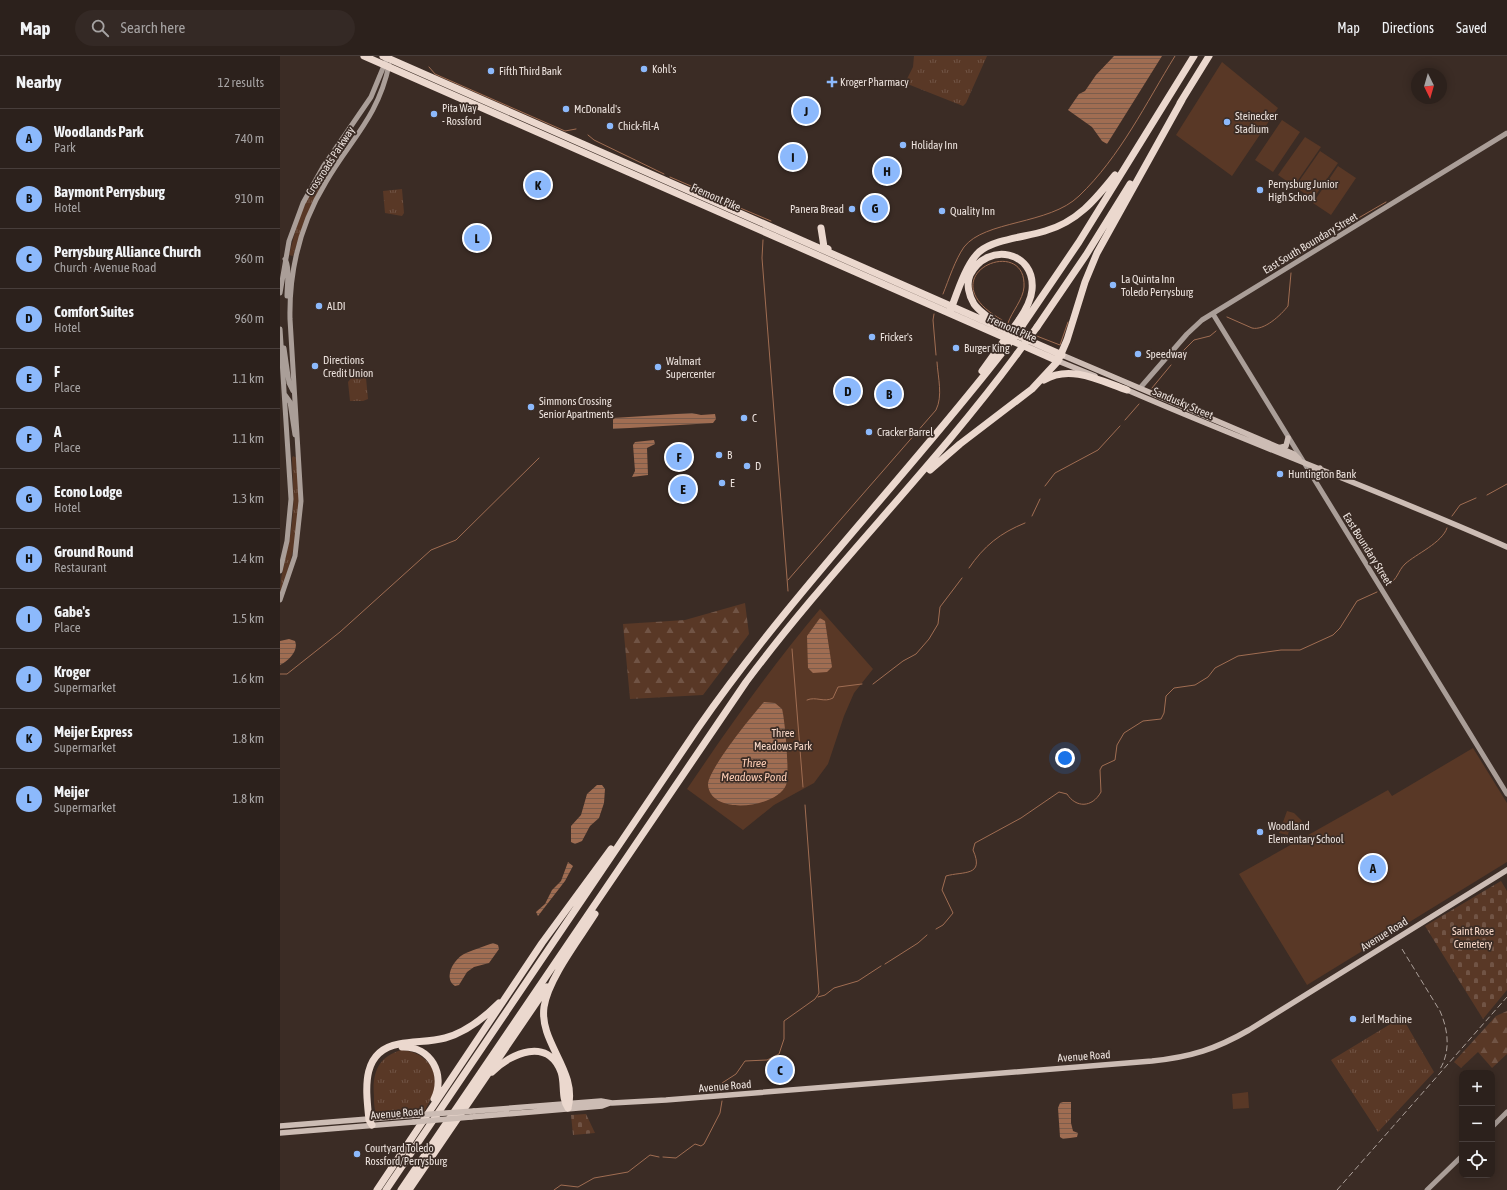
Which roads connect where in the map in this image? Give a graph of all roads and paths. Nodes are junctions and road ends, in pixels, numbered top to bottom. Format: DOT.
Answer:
graph roads {
  1 [pos="364,56"];
  2 [pos="377,56"];
  3 [pos="1194,56"];
  4 [pos="1209,56"];
  5 [pos="387,60"];
  6 [pos="1182,100"];
  7 [pos="501,116"];
  8 [pos="1507,133"];
  9 [pos="577,142"];
  10 [pos="1132,155"];
  11 [pos="716,206"];
  12 [pos="821,228"];
  13 [pos="285,259"];
  14 [pos="845,259"];
  15 [pos="969,278"];
  16 [pos="280,293"];
  17 [pos="953,310"];
  18 [pos="1212,314"];
  19 [pos="290,319"];
  20 [pos="1020,323"];
  21 [pos="996,326"];
  22 [pos="280,329"];
  23 [pos="281,338"];
  24 [pos="1060,358"];
  25 [pos="1090,374"];
  26 [pos="1038,383"];
  27 [pos="1140,388"];
  28 [pos="1127,390"];
  29 [pos="285,394"];
  30 [pos="295,394"];
  31 [pos="1288,438"];
  32 [pos="299,445"];
  33 [pos="1278,448"];
  34 [pos="1301,460"];
  35 [pos="1320,468"];
  36 [pos="1311,476"];
  37 [pos="913,484"];
  38 [pos="1507,547"];
  39 [pos="280,571"];
  40 [pos="280,600"];
  41 [pos="1507,794"];
  42 [pos="649,800"];
  43 [pos="634,849"];
  44 [pos="1507,870"];
  45 [pos="568,957"];
  46 [pos="515,985"];
  47 [pos="480,1086"];
  48 [pos="567,1105"];
  49 [pos="1507,1112"];
  50 [pos="371,1121"];
  51 [pos="1495,1124"];
  52 [pos="280,1126"];
  53 [pos="280,1133"];
  54 [pos="415,1133"];
  55 [pos="1459,1159"];
  56 [pos="377,1190"];
  57 [pos="386,1190"];
  58 [pos="401,1190"];
  59 [pos="410,1190"];
  60 [pos="1427,1190"];
  1 -- 5 [label="highway, Fremont Pike"];
  2 -- 5 [label="main road"];
  3 -- 10 [label="highway"];
  4 -- 6 [label="highway"];
  5 -- 7 [label="highway, Fremont Pike"];
  5 -- 9 [label="highway, Fremont Pike"];
  5 -- 13 [label="street, Crossroads Parkway"];
  5 -- 19 [label="street, Crossroads Parkway"];
  6 -- 24 [label="highway"];
  6 -- 37 [label="highway, bridge"];
  7 -- 9 [label="highway"];
  7 -- 11 [label="highway, Fremont Pike"];
  8 -- 18 [label="street, East South Boundary Street"];
  9 -- 11 [label="highway, Fremont Pike"];
  10 -- 17 [label="highway"];
  10 -- 20 [label="highway"];
  11 -- 14 [label="highway, Fremont Pike"];
  11 -- 17 [label="highway, Fremont Pike"];
  12 -- 14 [label="highway"];
  13 -- 16 [label="street, Crossroads Parkway"];
  13 -- 19 [label="street"];
  14 -- 17 [label="highway, Fremont Pike"];
  15 -- 17 [label="highway"];
  15 -- 20 [label="highway"];
  15 -- 21 [label="highway"];
  17 -- 21 [label="highway, Fremont Pike"];
  17 -- 24 [label="highway, Fremont Pike"];
  18 -- 27 [label="street, East South Boundary Street"];
  18 -- 31 [label="street, East Boundary Street"];
  19 -- 30 [label="street, Crossroads Parkway"];
  20 -- 42 [label="highway, bridge"];
  21 -- 24 [label="highway, Fremont Pike"];
  22 -- 23 [label="street"];
  23 -- 29 [label="street"];
  23 -- 30 [label="street"];
  24 -- 25 [label="main road, Sandusky Street"];
  24 -- 26 [label="highway"];
  24 -- 27 [label="main road, Sandusky Street"];
  25 -- 27 [label="main road"];
  25 -- 28 [label="main road, Sandusky Street"];
  26 -- 28 [label="highway"];
  26 -- 37 [label="highway"];
  27 -- 33 [label="main road, Sandusky Street"];
  28 -- 34 [label="main road, Sandusky Street"];
  29 -- 32 [label="street"];
  29 -- 39 [label="street"];
  30 -- 32 [label="street, Crossroads Parkway"];
  31 -- 33 [label="main road"];
  31 -- 34 [label="street, East Boundary Street"];
  32 -- 40 [label="street, Crossroads Parkway"];
  33 -- 34 [label="main road, Sandusky Street"];
  34 -- 35 [label="main road, Sandusky Street"];
  34 -- 36 [label="street, East Boundary Street"];
  35 -- 36 [label="main road"];
  35 -- 38 [label="main road, Sandusky Street"];
  36 -- 41 [label="street, East Boundary Street"];
  37 -- 43 [label="highway"];
  42 -- 46 [label="highway"];
  42 -- 57 [label="highway"];
  43 -- 45 [label="highway"];
  43 -- 58 [label="highway"];
  44 -- 48 [label="main road, Avenue Road"];
  45 -- 47 [label="highway"];
  45 -- 48 [label="highway"];
  46 -- 50 [label="highway"];
  46 -- 54 [label="highway"];
  47 -- 48 [label="highway"];
  47 -- 59 [label="highway"];
  48 -- 50 [label="main road, Avenue Road, bridge"];
  48 -- 50 [label="main road, Avenue Road, bridge"];
  49 -- 51 [label="street"];
  50 -- 52 [label="main road, Avenue Road"];
  50 -- 53 [label="main road, Avenue Road"];
  50 -- 54 [label="highway"];
  54 -- 56 [label="highway"];
  55 -- 60 [label="street"];
}
